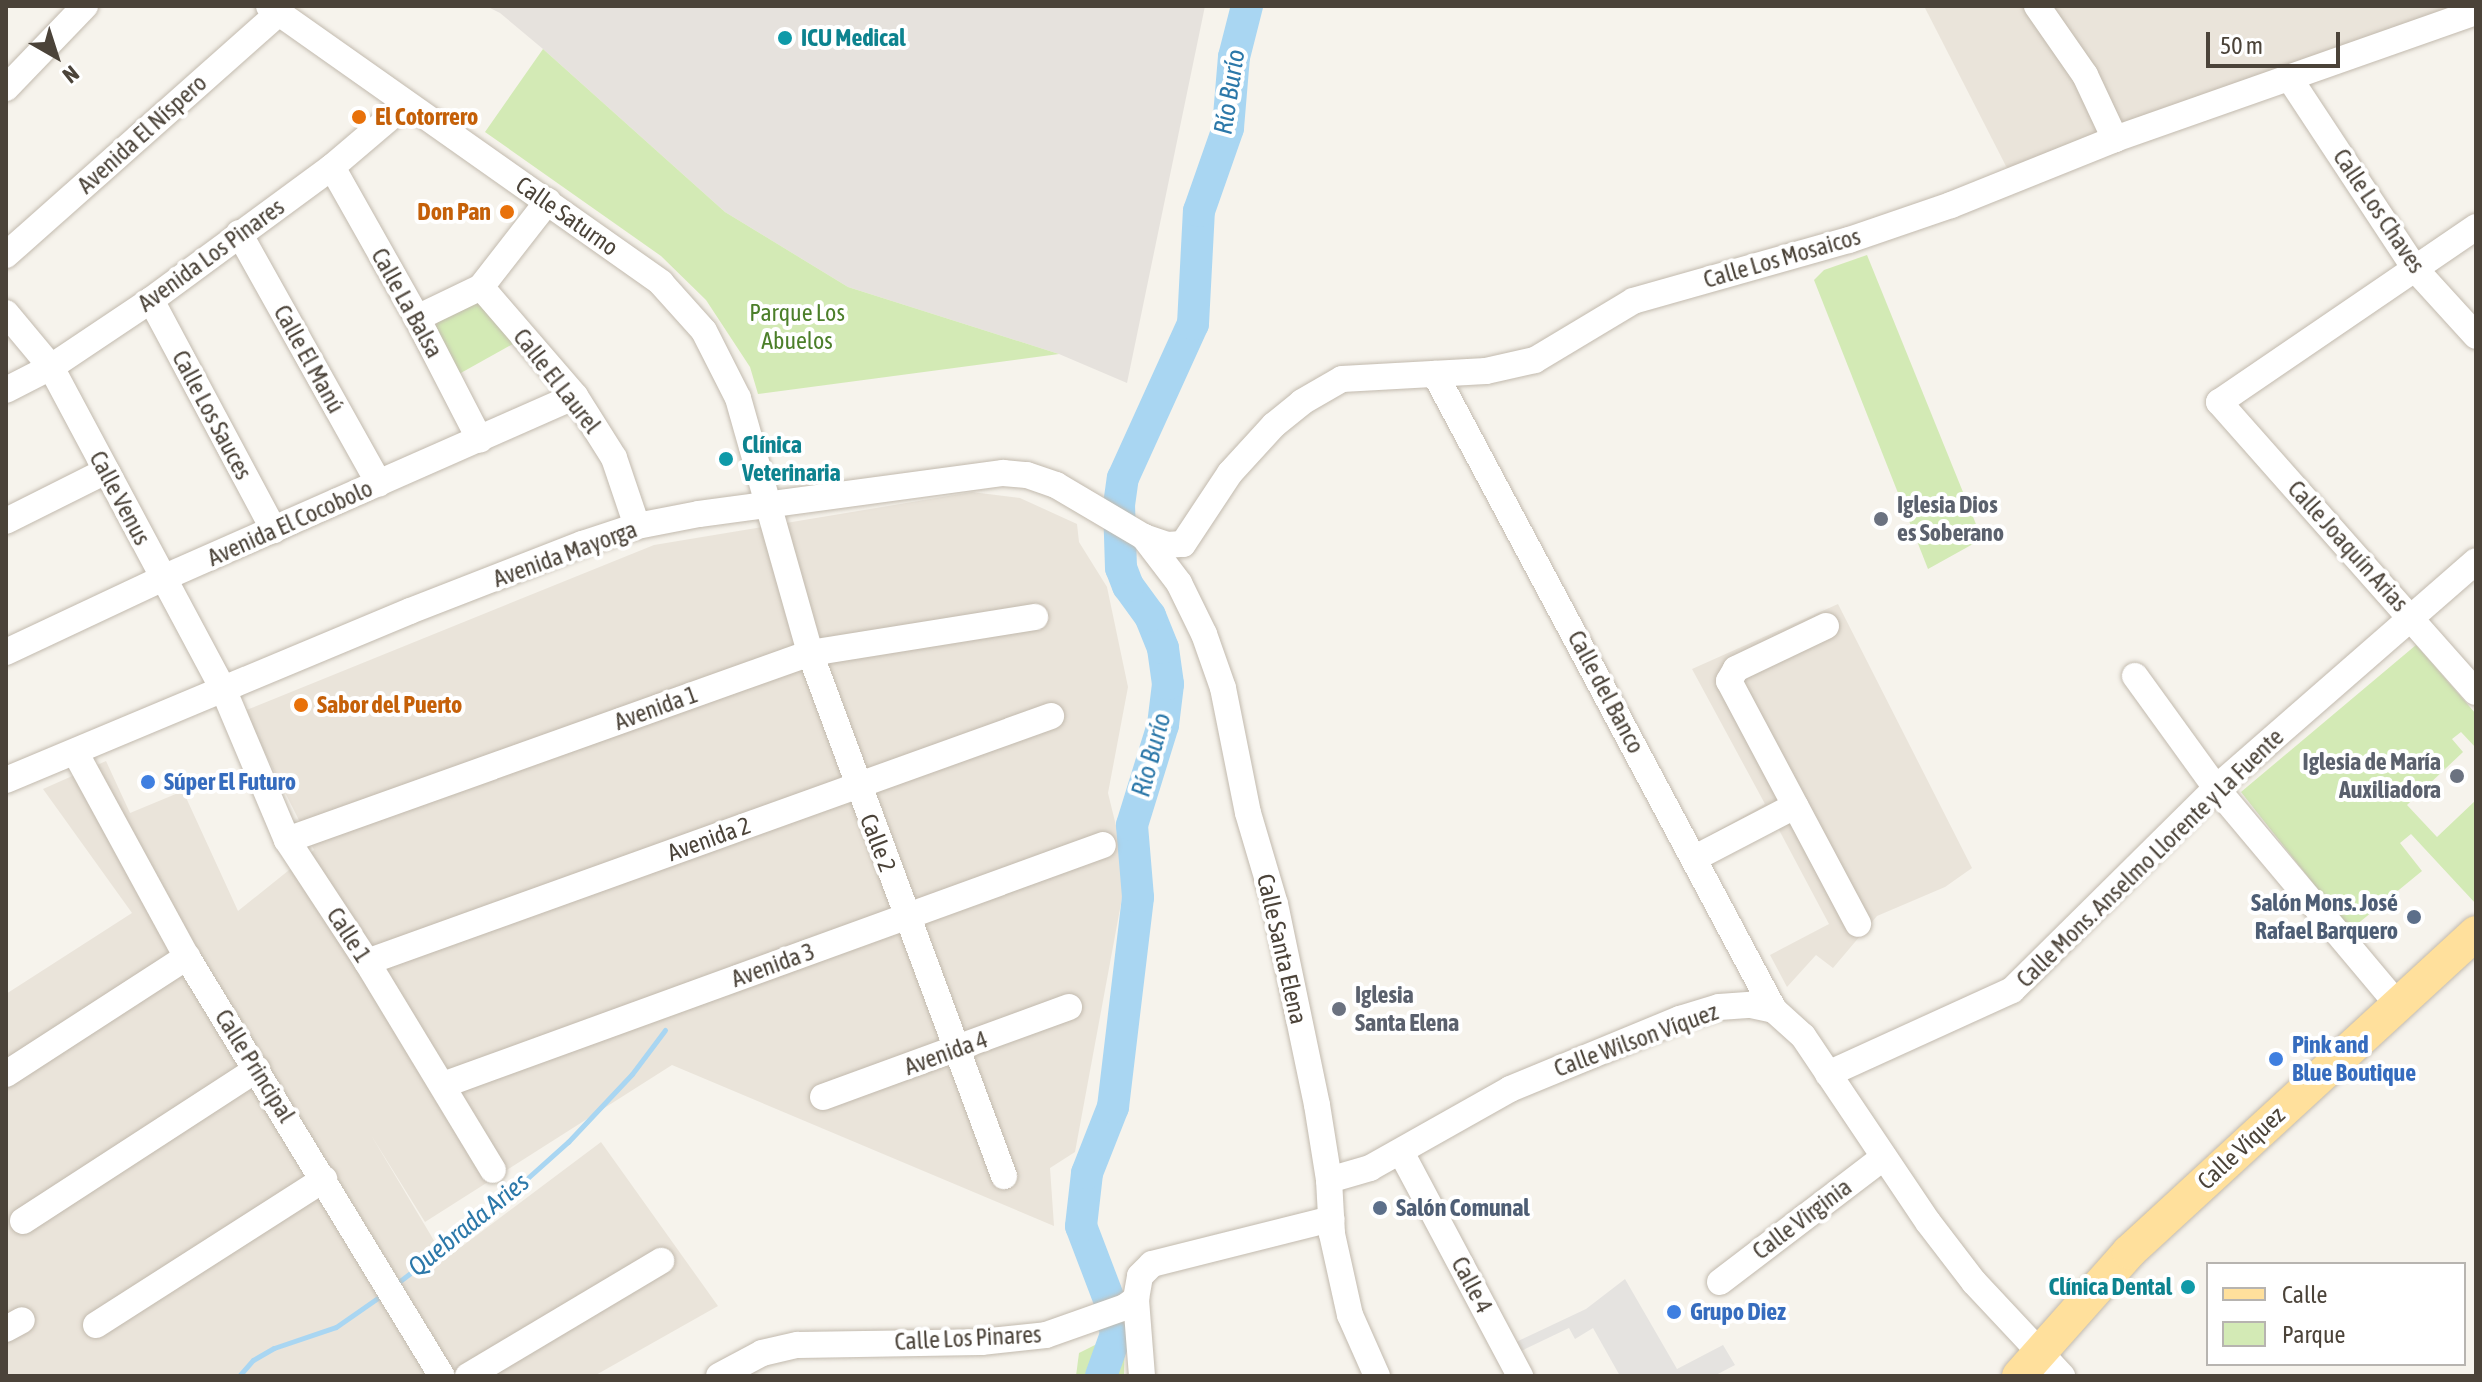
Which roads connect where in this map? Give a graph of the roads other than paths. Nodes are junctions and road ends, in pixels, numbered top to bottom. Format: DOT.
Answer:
graph roads {
  1 [pos="85,6"];
  2 [pos="2037,6"];
  3 [pos="274,9"];
  4 [pos="2476,12"];
  5 [pos="2290,79"];
  6 [pos="6,88"];
  7 [pos="406,104"];
  8 [pos="2115,139"];
  9 [pos="332,167"];
  10 [pos="548,201"];
  11 [pos="2476,227"];
  12 [pos="239,233"];
  13 [pos="6,255"];
  14 [pos="2416,270"];
  15 [pos="481,287"];
  16 [pos="151,300"];
  17 [pos="6,313"];
  18 [pos="417,318"];
  19 [pos="2476,336"];
  20 [pos="51,367"];
  21 [pos="1435,374"];
  22 [pos="6,390"];
  23 [pos="575,396"];
  24 [pos="480,440"];
  25 [pos="106,471"];
  26 [pos="379,484"];
  27 [pos="766,504"];
  28 [pos="6,521"];
  29 [pos="637,526"];
  30 [pos="274,530"];
  31 [pos="1144,537"];
  32 [pos="1191,537"];
  33 [pos="2476,561"];
  34 [pos="163,578"];
  35 [pos="1179,583"];
  36 [pos="1035,617"];
  37 [pos="2413,619"];
  38 [pos="1826,626"];
  39 [pos="6,652"];
  40 [pos="810,653"];
  41 [pos="2135,676"];
  42 [pos="224,691"];
  43 [pos="2476,692"];
  44 [pos="1051,716"];
  45 [pos="75,752"];
  46 [pos="6,780"];
  47 [pos="856,786"];
  48 [pos="2216,788"];
  49 [pos="1795,806"];
  50 [pos="287,840"];
  51 [pos="1103,845"];
  52 [pos="1695,858"];
  53 [pos="906,916"];
  54 [pos="1858,924"];
  55 [pos="2476,933"];
  56 [pos="187,957"];
  57 [pos="367,962"];
  58 [pos="2397,1004"];
  59 [pos="1069,1007"];
  60 [pos="1774,1010"];
  61 [pos="956,1050"];
  62 [pos="257,1069"];
  63 [pos="6,1074"];
  64 [pos="1828,1074"];
  65 [pos="443,1085"];
  66 [pos="823,1097"];
  67 [pos="1401,1152"];
  68 [pos="1884,1157"];
  69 [pos="493,1170"];
  70 [pos="1004,1176"];
  71 [pos="324,1179"];
  72 [pos="1329,1180"];
  73 [pos="1331,1219"];
  74 [pos="23,1221"];
  75 [pos="661,1261"];
  76 [pos="1720,1282"];
  77 [pos="1131,1303"];
  78 [pos="96,1325"];
  79 [pos="2040,1368"];
  80 [pos="442,1376"];
  81 [pos="468,1376"];
  82 [pos="719,1376"];
  83 [pos="1142,1376"];
  84 [pos="1377,1376"];
  85 [pos="1520,1376"];
  1 -- 6 [label="street"];
  2 -- 8 [label="street"];
  3 -- 7 [label="street, Calle Saturno"];
  3 -- 13 [label="street, Avenida El Níspero"];
  4 -- 5 [label="street, Calle Los Mosaicos"];
  5 -- 8 [label="street, Calle Los Mosaicos"];
  5 -- 14 [label="street, Calle Los Chaves"];
  7 -- 9 [label="street, Avenida Los Pinares"];
  7 -- 10 [label="street, Calle Saturno"];
  8 -- 21 [label="street, Calle Los Mosaicos"];
  9 -- 12 [label="street, Avenida Los Pinares"];
  9 -- 18 [label="street, Calle La Balsa"];
  10 -- 15 [label="street"];
  10 -- 27 [label="street, Calle Saturno"];
  11 -- 14 [label="street"];
  12 -- 16 [label="street, Avenida Los Pinares"];
  12 -- 26 [label="street, Calle El Manú"];
  14 -- 19 [label="street, Calle Los Chaves"];
  14 -- 37 [label="street, Calle Joaquín Arias"];
  15 -- 18 [label="street"];
  15 -- 23 [label="street, Calle El Laurel"];
  16 -- 20 [label="street, Avenida Los Pinares"];
  16 -- 30 [label="street, Calle Los Sauces"];
  17 -- 20 [label="street, Calle Venus"];
  18 -- 24 [label="street, Calle La Balsa"];
  20 -- 22 [label="street, Avenida Los Pinares"];
  20 -- 25 [label="street, Calle Venus"];
  21 -- 32 [label="street, Calle Los Mosaicos"];
  21 -- 52 [label="street, Calle del Banco"];
  23 -- 24 [label="street, Avenida El Cocobolo"];
  23 -- 29 [label="street, Calle El Laurel"];
  24 -- 26 [label="street, Avenida El Cocobolo"];
  25 -- 28 [label="street"];
  25 -- 34 [label="street, Calle Venus"];
  26 -- 30 [label="street, Avenida El Cocobolo"];
  27 -- 29 [label="street, Avenida Mayorga"];
  27 -- 31 [label="street, Avenida Mayorga"];
  27 -- 40 [label="street, Calle 2"];
  29 -- 42 [label="street, Avenida Mayorga"];
  30 -- 34 [label="street, Avenida El Cocobolo"];
  31 -- 32 [label="street"];
  31 -- 35 [label="street, Calle Santa Elena"];
  32 -- 35 [label="street, Calle Los Mosaicos"];
  33 -- 37 [label="street, Calle Mons. Anselmo Llorente y La Fuente"];
  34 -- 39 [label="street, Avenida El Cocobolo"];
  34 -- 42 [label="street, Calle Venus"];
  35 -- 72 [label="street, Calle Santa Elena"];
  36 -- 40 [label="street, Avenida 1"];
  37 -- 43 [label="street, Calle Joaquín Arias"];
  37 -- 48 [label="street, Calle Mons. Anselmo Llorente y La Fuente"];
  38 -- 49 [label="street"];
  40 -- 47 [label="street, Calle 2"];
  40 -- 50 [label="street, Avenida 1"];
  41 -- 48 [label="street"];
  42 -- 45 [label="street, Avenida Mayorga"];
  42 -- 50 [label="street, Calle 1"];
  44 -- 47 [label="street, Avenida 2"];
  45 -- 46 [label="street, Avenida Mayorga"];
  45 -- 56 [label="street, Calle Principal"];
  47 -- 53 [label="street, Calle 2"];
  47 -- 57 [label="street, Avenida 2"];
  48 -- 58 [label="street"];
  48 -- 64 [label="street, Calle Mons. Anselmo Llorente y La Fuente"];
  49 -- 52 [label="street"];
  49 -- 54 [label="street"];
  50 -- 57 [label="street, Calle 1"];
  51 -- 53 [label="street, Avenida 3"];
  52 -- 60 [label="street, Calle del Banco"];
  53 -- 61 [label="street, Calle 2"];
  53 -- 65 [label="street, Avenida 3"];
  55 -- 58 [label="main road, Calle Víquez"];
  56 -- 62 [label="street, Calle Principal"];
  56 -- 63 [label="street"];
  57 -- 65 [label="street, Calle 1"];
  58 -- 79 [label="main road, Calle Víquez"];
  59 -- 61 [label="street, Avenida 4"];
  60 -- 64 [label="street"];
  60 -- 67 [label="street, Calle Wilson Víquez"];
  61 -- 66 [label="street, Avenida 4"];
  61 -- 70 [label="street, Calle 2"];
  62 -- 71 [label="street, Calle Principal"];
  62 -- 74 [label="street"];
  64 -- 68 [label="street"];
  65 -- 69 [label="street, Calle 1"];
  67 -- 72 [label="street, Calle Wilson Víquez"];
  67 -- 85 [label="street, Calle 4"];
  68 -- 76 [label="street, Calle Virginia"];
  68 -- 79 [label="street"];
  71 -- 78 [label="street"];
  71 -- 80 [label="street, Calle Principal"];
  72 -- 73 [label="street, Calle Santa Elena"];
  73 -- 77 [label="street"];
  73 -- 84 [label="street, Calle Santa Elena"];
  75 -- 81 [label="street"];
  77 -- 82 [label="street, Calle Los Pinares"];
  77 -- 83 [label="street"];
}
